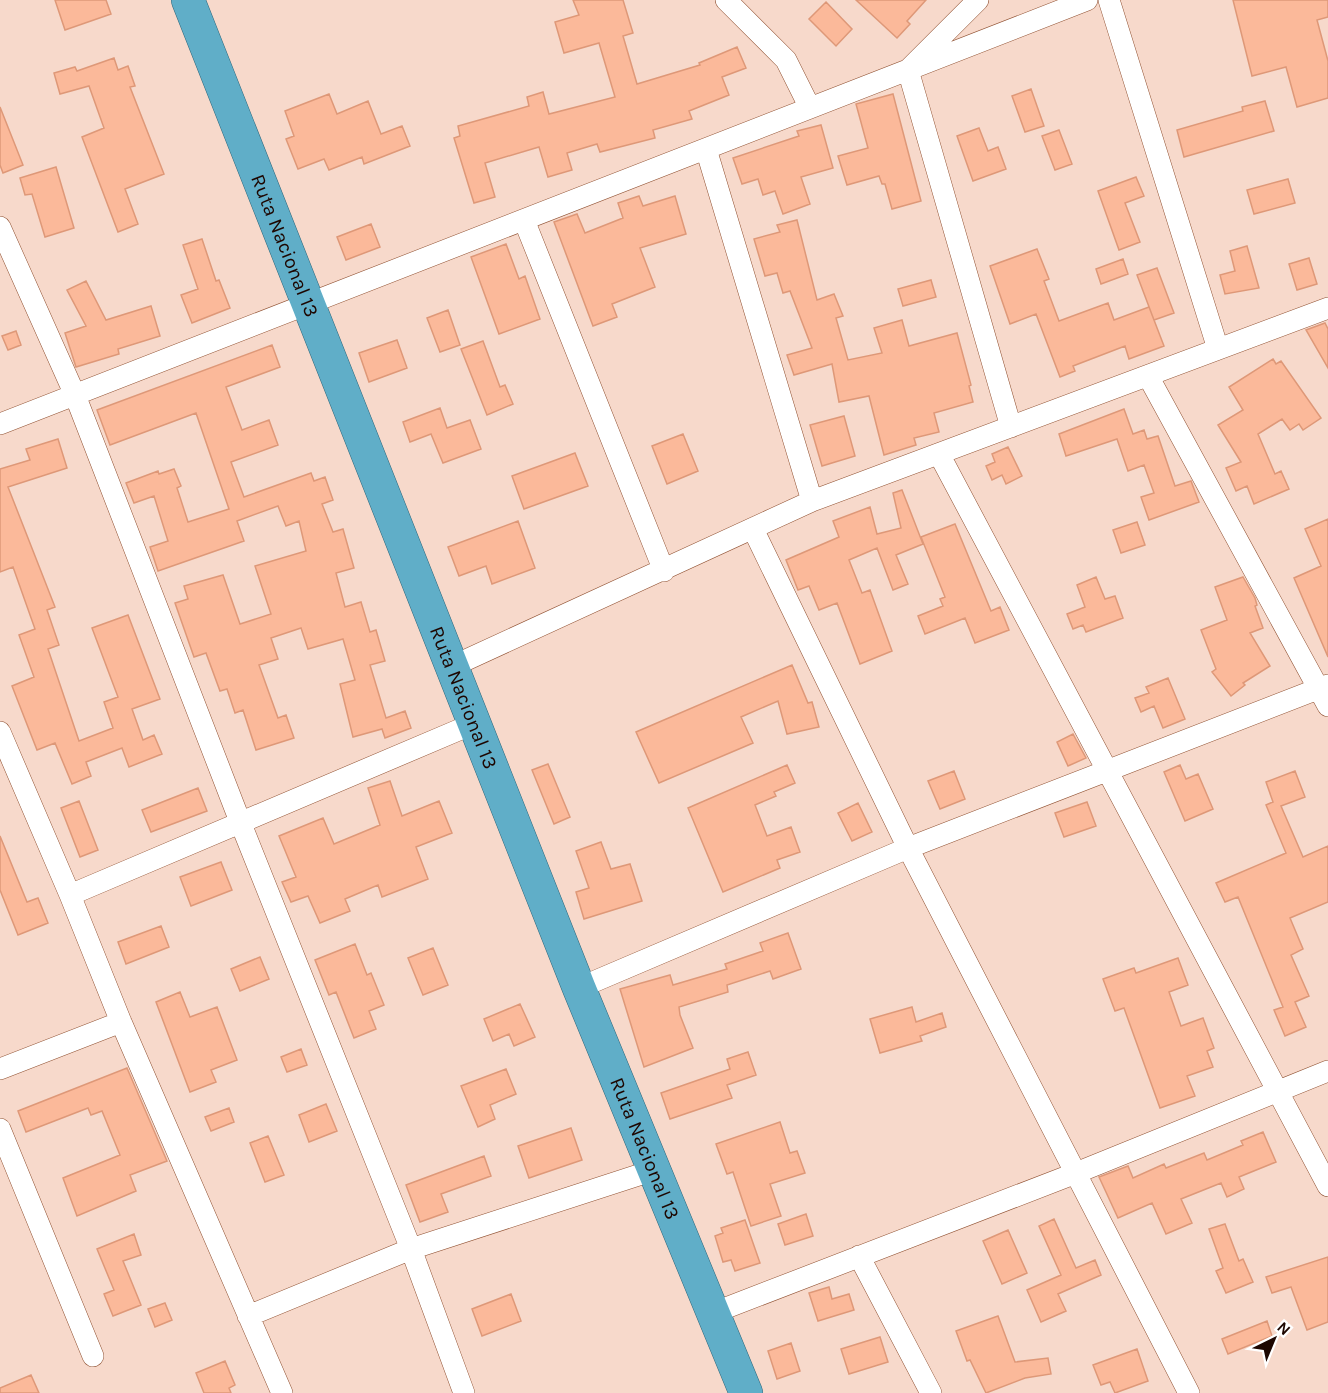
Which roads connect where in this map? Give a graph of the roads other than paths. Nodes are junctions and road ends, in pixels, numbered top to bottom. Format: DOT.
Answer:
graph roads {
  1 [pos="188,0"];
  2 [pos="726,0"];
  3 [pos="978,0"];
  4 [pos="1087,0"];
  5 [pos="1109,0"];
  6 [pos="908,70"];
  7 [pos="810,108"];
  8 [pos="706,149"];
  9 [pos="524,220"];
  10 [pos="0,227"];
  11 [pos="310,304"];
  12 [pos="1328,308"];
  13 [pos="1218,349"];
  14 [pos="1148,375"];
  15 [pos="75,395"];
  16 [pos="0,424"];
  17 [pos="1011,427"];
  18 [pos="939,454"];
  19 [pos="812,501"];
  20 [pos="753,529"];
  21 [pos="664,571"];
  22 [pos="453,666"];
  23 [pos="1325,693"];
  24 [pos="475,723"];
  25 [pos="0,732"];
  26 [pos="1109,771"];
  27 [pos="241,824"];
  28 [pos="908,848"];
  29 [pos="70,895"];
  30 [pos="579,988"];
  31 [pos="121,1022"];
  32 [pos="0,1069"];
  33 [pos="1328,1071"];
  34 [pos="1280,1091"];
  35 [pos="0,1129"];
  36 [pos="654,1170"];
  37 [pos="1076,1173"];
  38 [pos="1328,1186"];
  39 [pos="411,1249"];
  40 [pos="859,1256"];
  41 [pos="713,1313"];
  42 [pos="248,1316"];
  43 [pos="93,1356"];
  44 [pos="282,1393"];
  45 [pos="464,1393"];
  46 [pos="746,1393"];
  47 [pos="931,1393"];
  48 [pos="1189,1393"];
  1 -- 11 [label="highway, Ruta Nacional 13"];
  2 -- 7 [label="street"];
  3 -- 6 [label="street"];
  4 -- 6 [label="street"];
  5 -- 13 [label="street"];
  6 -- 7 [label="street"];
  6 -- 17 [label="street"];
  7 -- 8 [label="street"];
  8 -- 9 [label="street"];
  8 -- 19 [label="street"];
  9 -- 11 [label="street"];
  9 -- 21 [label="street"];
  10 -- 15 [label="street"];
  11 -- 15 [label="street"];
  11 -- 22 [label="highway, Ruta Nacional 13"];
  12 -- 13 [label="street"];
  13 -- 14 [label="street"];
  14 -- 17 [label="street"];
  14 -- 23 [label="street"];
  15 -- 16 [label="street"];
  15 -- 27 [label="street"];
  17 -- 18 [label="street"];
  18 -- 19 [label="street"];
  18 -- 26 [label="street"];
  19 -- 20 [label="street"];
  20 -- 21 [label="street"];
  20 -- 28 [label="street"];
  21 -- 22 [label="street"];
  22 -- 24 [label="highway, Ruta Nacional 13"];
  23 -- 26 [label="street"];
  24 -- 27 [label="street"];
  24 -- 30 [label="highway, Ruta Nacional 13"];
  25 -- 29 [label="street"];
  26 -- 28 [label="street"];
  26 -- 34 [label="street"];
  27 -- 29 [label="street"];
  27 -- 39 [label="street"];
  28 -- 30 [label="street"];
  28 -- 37 [label="street"];
  29 -- 31 [label="street"];
  30 -- 36 [label="highway, Ruta Nacional 13"];
  31 -- 32 [label="street"];
  31 -- 42 [label="street"];
  33 -- 34 [label="street"];
  34 -- 37 [label="street"];
  34 -- 38 [label="street"];
  35 -- 43 [label="street"];
  36 -- 39 [label="street"];
  36 -- 41 [label="highway, Ruta Nacional 13"];
  37 -- 40 [label="street"];
  37 -- 48 [label="street"];
  39 -- 42 [label="street"];
  39 -- 45 [label="street"];
  40 -- 41 [label="street"];
  40 -- 47 [label="street"];
  41 -- 46 [label="highway, Ruta Nacional 13"];
  42 -- 44 [label="street"];
}
